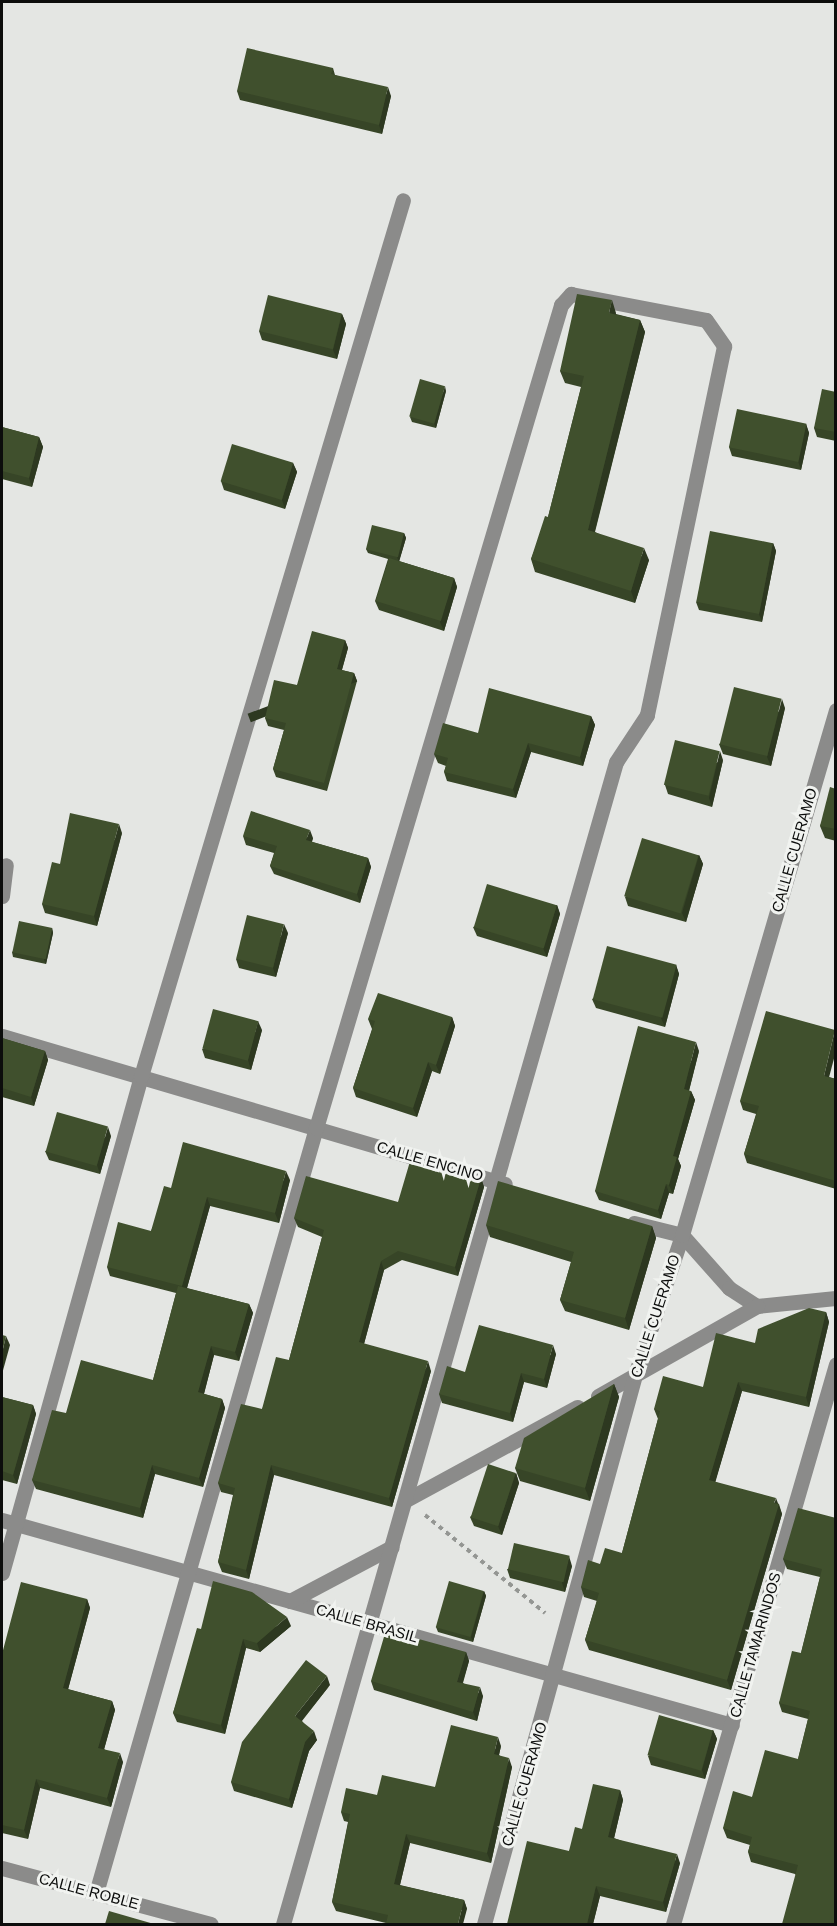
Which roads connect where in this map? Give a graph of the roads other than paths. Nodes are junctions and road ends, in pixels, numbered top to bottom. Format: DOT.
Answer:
graph roads {
  1 [pos="403,200"];
  2 [pos="836,710"];
  3 [pos="6,865"];
  4 [pos="2,896"];
  5 [pos="2,1036"];
  6 [pos="141,1076"];
  7 [pos="316,1128"];
  8 [pos="497,1181"];
  9 [pos="520,1188"];
  10 [pos="621,1219"];
  11 [pos="682,1235"];
  12 [pos="836,1298"];
  13 [pos="757,1306"];
  14 [pos="836,1364"];
  15 [pos="635,1376"];
  16 [pos="406,1500"];
  17 [pos="8,1522"];
  18 [pos="392,1546"];
  19 [pos="2,1573"];
  20 [pos="188,1573"];
  21 [pos="290,1601"];
  22 [pos="370,1623"];
  23 [pos="555,1676"];
  24 [pos="732,1725"];
  25 [pos="2,1868"];
  26 [pos="96,1893"];
  27 [pos="211,1924"];
  28 [pos="283,1924"];
  29 [pos="484,1924"];
  30 [pos="674,1924"];
  1 -- 6 [label="street"];
  2 -- 11 [label="street, CALLE CUERAMO"];
  3 -- 4 [label="street"];
  5 -- 6 [label="street, CALLE ENCINO"];
  6 -- 7 [label="street, CALLE ENCINO"];
  6 -- 17 [label="street"];
  7 -- 8 [label="street, CALLE ENCINO"];
  7 -- 8 [label="street"];
  7 -- 20 [label="street"];
  8 -- 9 [label="street, CALLE ENCINO"];
  8 -- 16 [label="street"];
  10 -- 11 [label="street"];
  11 -- 13 [label="street"];
  11 -- 15 [label="street, CALLE CUERAMO"];
  12 -- 13 [label="street"];
  13 -- 15 [label="street"];
  14 -- 24 [label="street, CALLE TAMARINDOS"];
  15 -- 16 [label="street"];
  15 -- 23 [label="street, CALLE CUERAMO"];
  16 -- 18 [label="street"];
  17 -- 19 [label="street"];
  17 -- 20 [label="street, CALLE BRASIL"];
  18 -- 21 [label="street"];
  18 -- 22 [label="street"];
  20 -- 21 [label="street, CALLE BRASIL"];
  20 -- 26 [label="street"];
  21 -- 22 [label="street, CALLE BRASIL"];
  22 -- 23 [label="street, CALLE BRASIL"];
  22 -- 28 [label="street"];
  23 -- 24 [label="street, CALLE BRASIL"];
  23 -- 29 [label="street, CALLE CUERAMO"];
  24 -- 30 [label="street, CALLE TAMARINDOS"];
  25 -- 26 [label="street, CALLE ROBLE"];
  26 -- 27 [label="street, CALLE ROBLE"];
}
